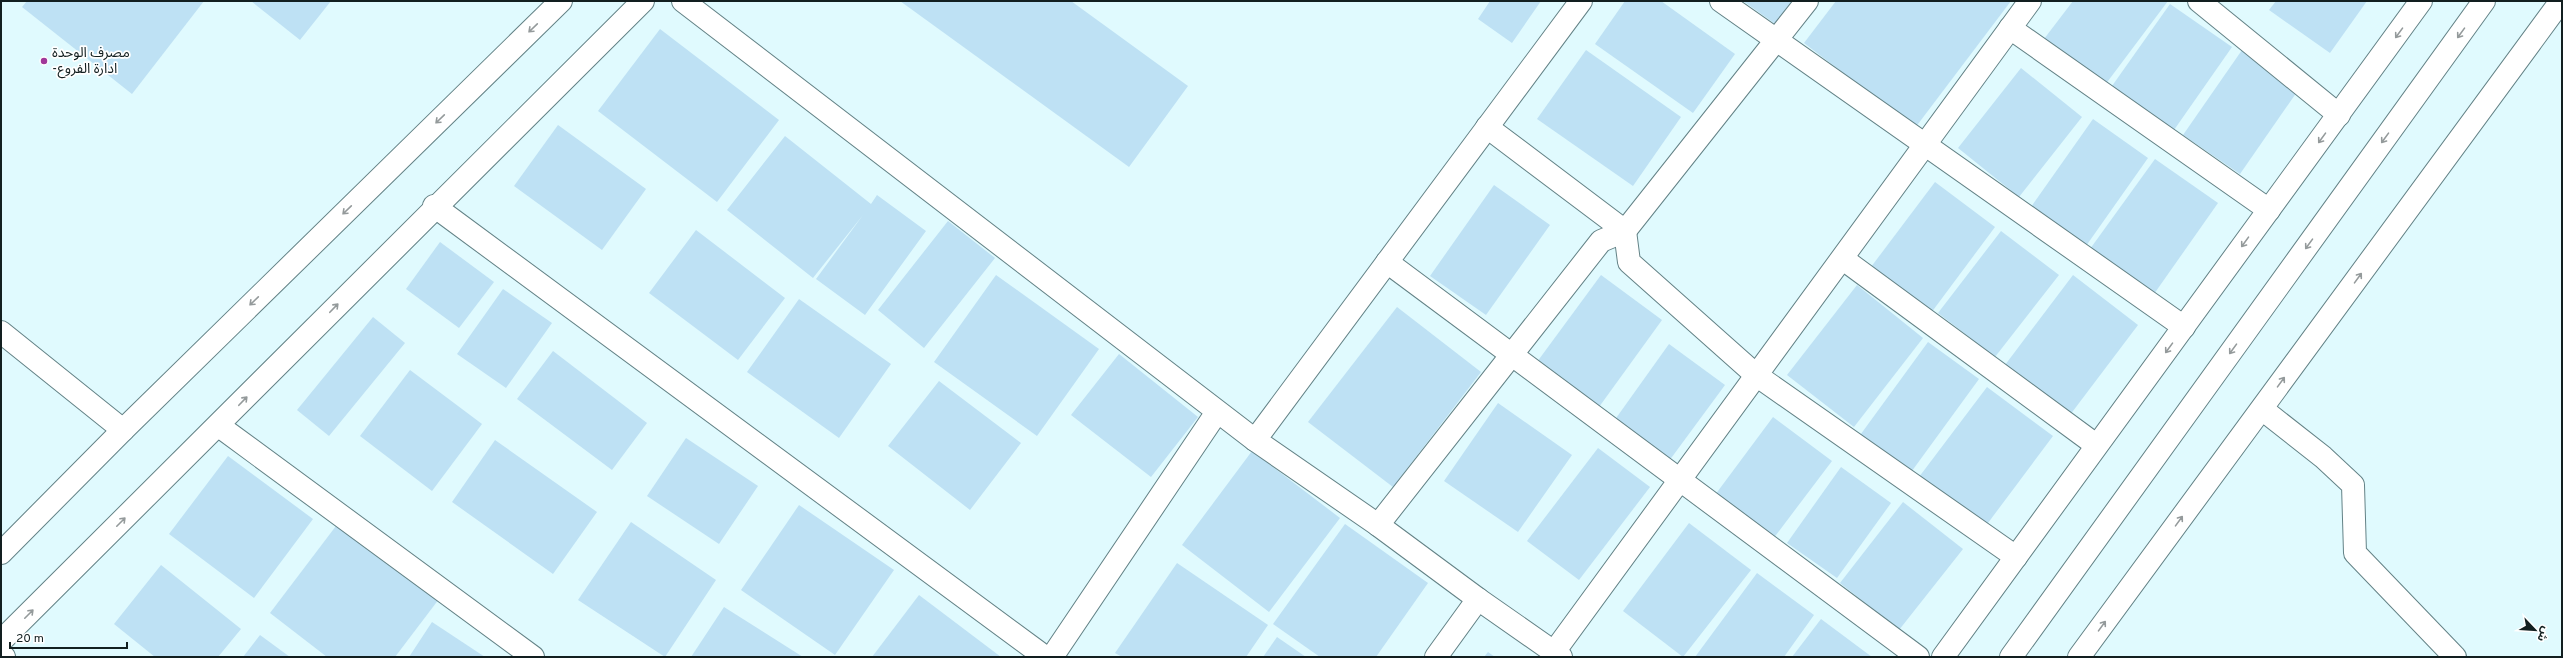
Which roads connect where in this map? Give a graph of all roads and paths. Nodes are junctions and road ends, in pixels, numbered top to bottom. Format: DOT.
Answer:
graph roads {
  1 [pos="561,1"];
  2 [pos="643,1"];
  3 [pos="683,1"];
  4 [pos="1721,1"];
  5 [pos="1807,1"];
  6 [pos="2030,1"];
  7 [pos="2198,1"];
  8 [pos="2421,1"];
  9 [pos="2484,1"];
  10 [pos="2561,1"];
  11 [pos="1572,4"];
  12 [pos="2010,28"];
  13 [pos="1776,41"];
  14 [pos="2339,115"];
  15 [pos="1487,127"];
  16 [pos="1926,144"];
  17 [pos="434,206"];
  18 [pos="2269,210"];
  19 [pos="1626,231"];
  20 [pos="1843,259"];
  21 [pos="1387,262"];
  22 [pos="2184,327"];
  23 [pos="1,332"];
  24 [pos="1513,355"];
  25 [pos="1756,376"];
  26 [pos="2262,409"];
  27 [pos="1217,412"];
  28 [pos="219,426"];
  29 [pos="123,430"];
  30 [pos="1255,440"];
  31 [pos="2096,445"];
  32 [pos="1682,480"];
  33 [pos="1378,525"];
  34 [pos="1,553"];
  35 [pos="2016,557"];
  36 [pos="1478,599"];
  37 [pos="1,641"];
  38 [pos="1,654"];
  39 [pos="1558,655"];
  40 [pos="4,657"];
  41 [pos="533,657"];
  42 [pos="1045,657"];
  43 [pos="1052,657"];
  44 [pos="1436,657"];
  45 [pos="1918,657"];
  46 [pos="1943,657"];
  47 [pos="2011,657"];
  48 [pos="2079,657"];
  49 [pos="2455,657"];
  1 -- 29 [label="street, one-way"];
  2 -- 17 [label="street"];
  3 -- 27 [label="street"];
  4 -- 13 [label="street"];
  5 -- 13 [label="street"];
  6 -- 12 [label="street"];
  7 -- 14 [label="street"];
  8 -- 14 [label="street, one-way"];
  9 -- 47 [label="street, one-way"];
  26 -- 10 [label="street, one-way"];
  11 -- 15 [label="street"];
  12 -- 16 [label="street"];
  12 -- 18 [label="street"];
  13 -- 16 [label="street"];
  13 -- 19 [label="street"];
  14 -- 18 [label="street, one-way"];
  15 -- 19 [label="street"];
  15 -- 21 [label="street"];
  16 -- 20 [label="street"];
  16 -- 22 [label="street"];
  28 -- 17 [label="street, one-way"];
  17 -- 42 [label="street"];
  18 -- 22 [label="street, one-way"];
  19 -- 24 [label="street"];
  19 -- 25 [label="street"];
  20 -- 25 [label="street"];
  20 -- 31 [label="street"];
  21 -- 24 [label="street"];
  21 -- 30 [label="street"];
  22 -- 31 [label="street, one-way"];
  23 -- 29 [label="street"];
  24 -- 32 [label="street"];
  24 -- 33 [label="street"];
  25 -- 32 [label="street"];
  25 -- 35 [label="street"];
  48 -- 26 [label="street, one-way"];
  26 -- 49 [label="street"];
  27 -- 30 [label="street"];
  27 -- 43 [label="street"];
  37 -- 28 [label="street, one-way"];
  28 -- 41 [label="street"];
  29 -- 34 [label="street"];
  30 -- 33 [label="street"];
  31 -- 35 [label="street"];
  32 -- 39 [label="street"];
  32 -- 45 [label="street"];
  33 -- 36 [label="street"];
  35 -- 46 [label="street"];
  36 -- 39 [label="street"];
  36 -- 44 [label="street"];
  38 -- 40 [label="street"];
}
